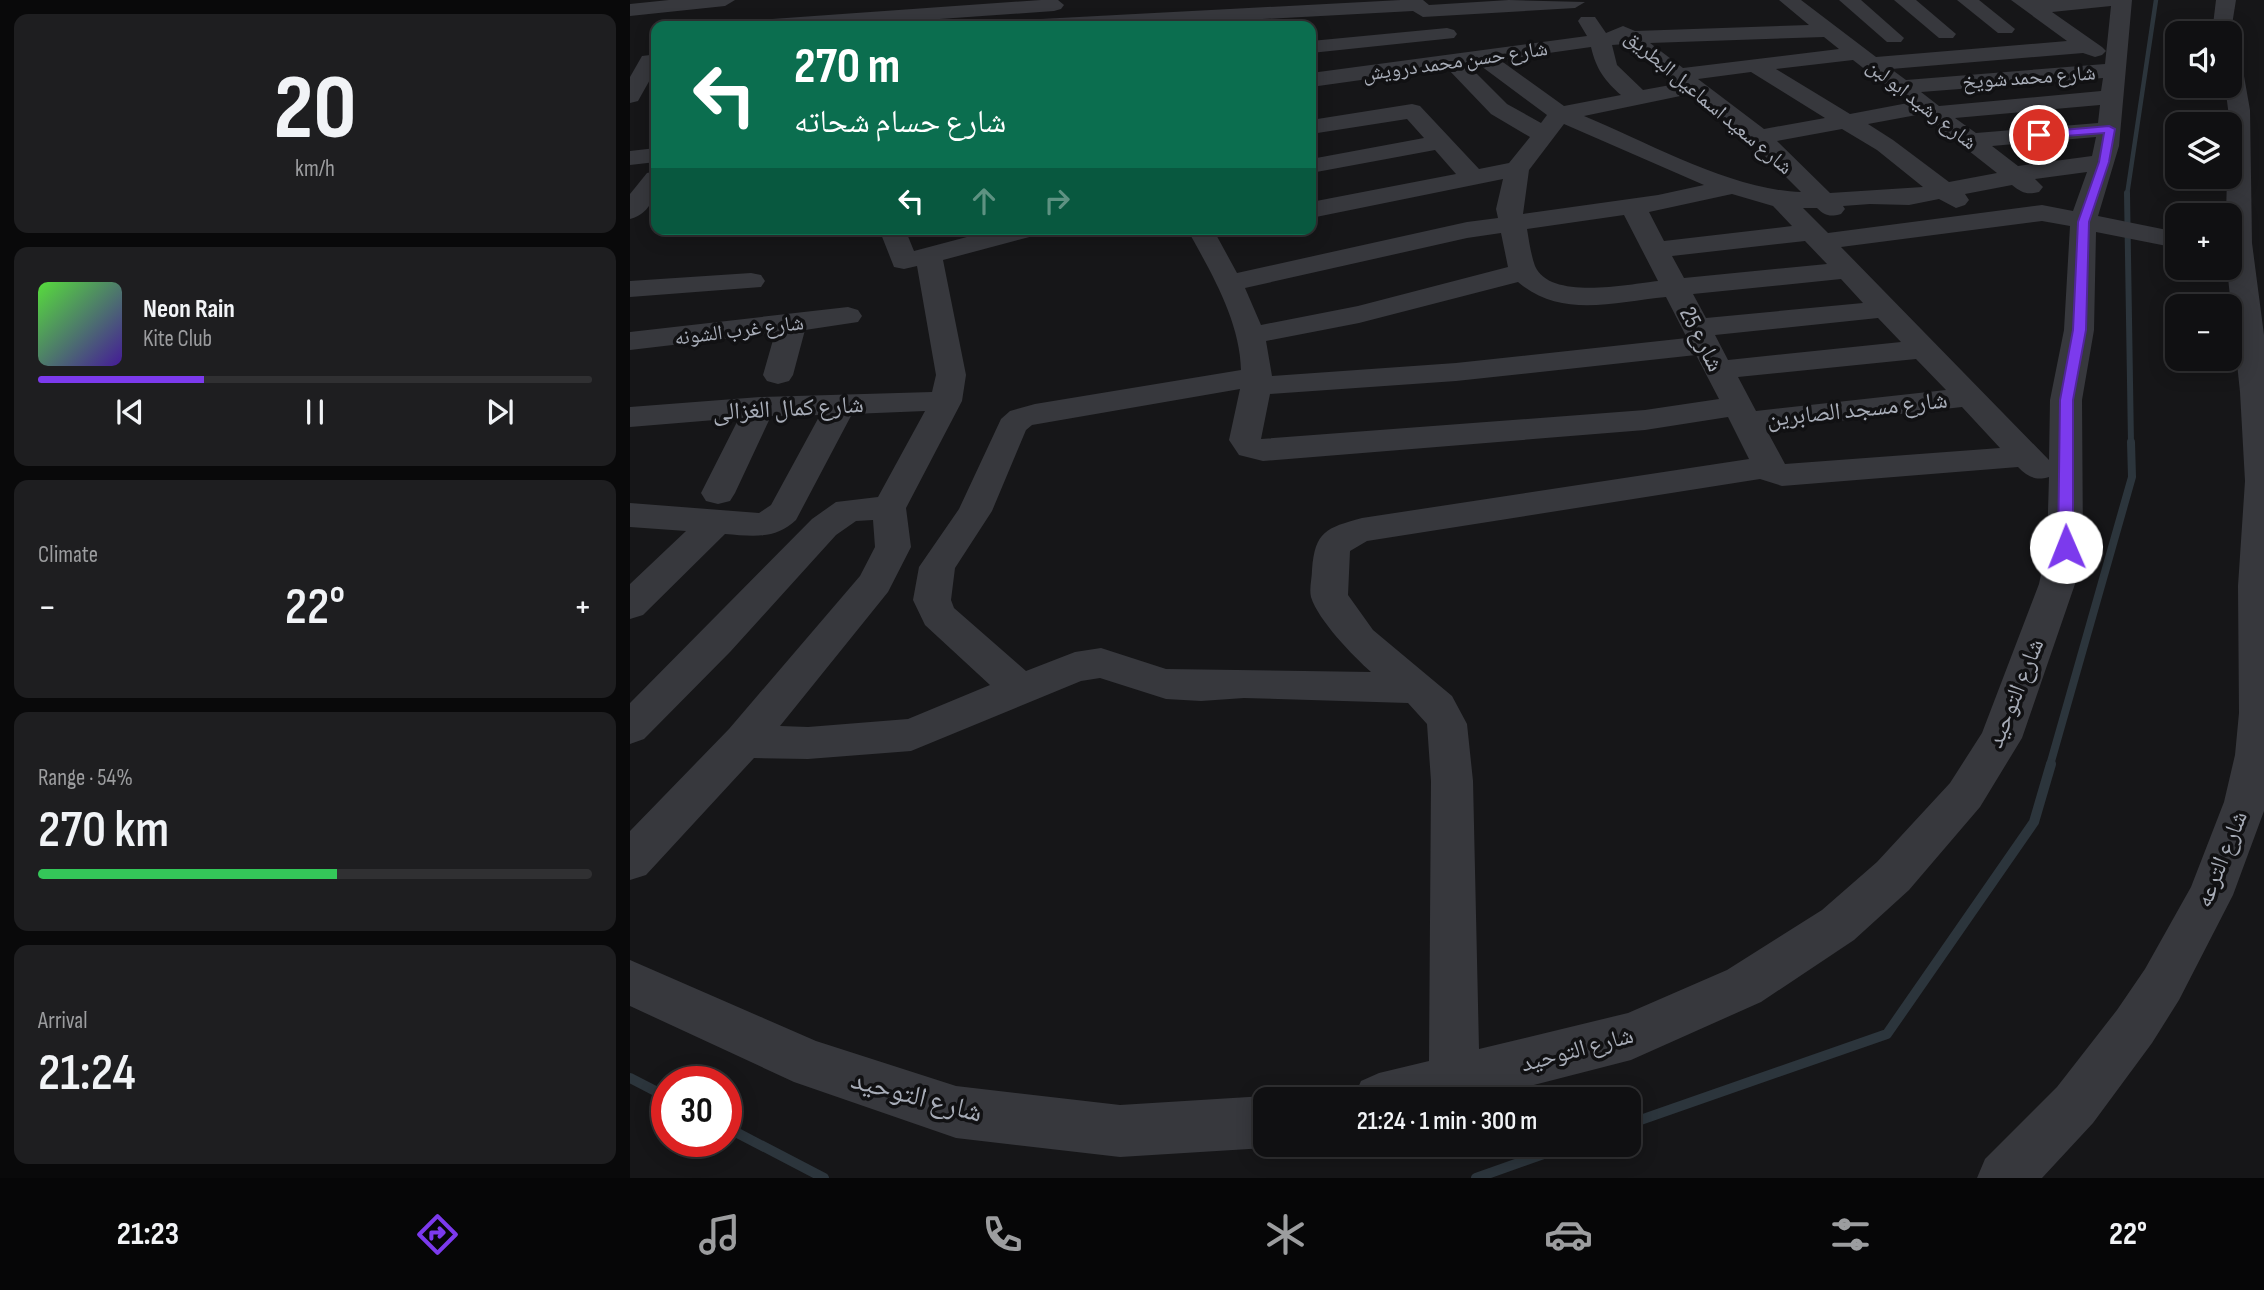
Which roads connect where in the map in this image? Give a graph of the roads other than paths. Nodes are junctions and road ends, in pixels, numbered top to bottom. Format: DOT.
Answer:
graph roads {
  1 [pos="718,0"];
  2 [pos="725,0"];
  3 [pos="833,0"];
  4 [pos="1162,0"];
  5 [pos="1789,0"];
  6 [pos="1849,0"];
  7 [pos="1904,0"];
  8 [pos="1967,0"];
  9 [pos="2115,0"];
  10 [pos="2122,0"];
  11 [pos="2226,0"];
  12 [pos="1574,1"];
  13 [pos="1543,2"];
  14 [pos="1489,4"];
  15 [pos="2027,4"];
  16 [pos="1422,9"];
  17 [pos="630,10"];
  18 [pos="1005,11"];
  19 [pos="932,13"];
  20 [pos="879,15"];
  21 [pos="1808,16"];
  22 [pos="825,21"];
  23 [pos="842,21"];
  24 [pos="1140,21"];
  25 [pos="2223,21"];
  26 [pos="2056,24"];
  27 [pos="1316,27"];
  28 [pos="2005,29"];
  29 [pos="1609,33"];
  30 [pos="1447,34"];
  31 [pos="1946,34"];
  32 [pos="1894,38"];
  33 [pos="1316,47"];
  34 [pos="1848,48"];
  35 [pos="1470,60"];
  36 [pos="1756,66"];
  37 [pos="1727,69"];
  38 [pos="1392,71"];
  39 [pos="1686,81"];
  40 [pos="1899,87"];
  41 [pos="1316,91"];
  42 [pos="2108,95"];
  43 [pos="1639,98"];
  44 [pos="2237,98"];
  45 [pos="1929,110"];
  46 [pos="1412,111"];
  47 [pos="1560,114"];
  48 [pos="1848,120"];
  49 [pos="1316,126"];
  50 [pos="1816,127"];
  51 [pos="1542,134"];
  52 [pos="1759,137"];
  53 [pos="1969,141"];
  54 [pos="1440,142"];
  55 [pos="651,156"];
  56 [pos="630,158"];
  57 [pos="1316,165"];
  58 [pos="1517,169"];
  59 [pos="2015,175"];
  60 [pos="1474,178"];
  61 [pos="651,184"];
  62 [pos="1731,187"];
  63 [pos="1945,191"];
  64 [pos="1909,197"];
  65 [pos="1780,199"];
  66 [pos="1823,201"];
  67 [pos="2235,203"];
  68 [pos="1633,207"];
  69 [pos="1316,209"];
  70 [pos="630,211"];
  71 [pos="2042,213"];
  72 [pos="1981,220"];
  73 [pos="2083,222"];
  74 [pos="1510,224"];
  75 [pos="1944,226"];
  76 [pos="894,235"];
  77 [pos="1006,235"];
  78 [pos="1206,235"];
  79 [pos="1816,237"];
  80 [pos="1859,237"];
  81 [pos="2165,238"];
  82 [pos="1656,250"];
  83 [pos="929,256"];
  84 [pos="1848,270"];
  85 [pos="1523,272"];
  86 [pos="2240,280"];
  87 [pos="751,281"];
  88 [pos="1229,283"];
  89 [pos="630,289"];
  90 [pos="1676,289"];
  91 [pos="1885,309"];
  92 [pos="848,316"];
  93 [pos="792,323"];
  94 [pos="1249,336"];
  95 [pos="630,341"];
  96 [pos="1706,348"];
  97 [pos="1924,349"];
  98 [pos="778,375"];
  99 [pos="2259,375"];
  100 [pos="1256,382"];
  101 [pos="1970,397"];
  102 [pos="946,401"];
  103 [pos="841,404"];
  104 [pos="760,407"];
  105 [pos="1741,414"];
  106 [pos="630,417"];
  107 [pos="2027,456"];
  108 [pos="1769,469"];
  109 [pos="2065,495"];
  110 [pos="718,507"];
  111 [pos="889,508"];
  112 [pos="630,514"];
  113 [pos="630,606"];
  114 [pos="1418,688"];
  115 [pos="1021,690"];
  116 [pos="630,728"];
  117 [pos="744,741"];
  118 [pos="630,861"];
  119 [pos="630,982"];
  120 [pos="1454,1081"];
  121 [pos="1429,1087"];
  122 [pos="1253,1123"];
  123 [pos="2004,1178"];
  1 -- 2 [label="street"];
  1 -- 17 [label="street"];
  3 -- 22 [label="street"];
  4 -- 18 [label="street"];
  5 -- 21 [label="street, شارع رشيد ابو لبن"];
  6 -- 32 [label="street"];
  7 -- 31 [label="street"];
  8 -- 28 [label="street"];
  9 -- 15 [label="street"];
  10 -- 42 [label="street, شارع التوحيد"];
  11 -- 25 [label="street"];
  12 -- 13 [label="street"];
  12 -- 29 [label="street"];
  13 -- 14 [label="street"];
  14 -- 16 [label="street"];
  15 -- 26 [label="street"];
  16 -- 24 [label="street"];
  16 -- 27 [label="street"];
  16 -- 30 [label="street"];
  18 -- 19 [label="street"];
  19 -- 20 [label="street"];
  20 -- 23 [label="street"];
  21 -- 29 [label="street"];
  21 -- 34 [label="street, شارع رشيد ابو لبن"];
  26 -- 28 [label="street"];
  26 -- 42 [label="street"];
  28 -- 31 [label="street"];
  29 -- 34 [label="street"];
  29 -- 35 [label="street, شارع حسن محمد درويش"];
  29 -- 39 [label="street, شارع سعيد اسماعيل البطريق"];
  29 -- 43 [label="street"];
  30 -- 33 [label="street"];
  30 -- 35 [label="street"];
  31 -- 32 [label="street"];
  32 -- 34 [label="street"];
  34 -- 36 [label="street"];
  34 -- 40 [label="street, شارع رشيد ابو لبن"];
  34 -- 42 [label="street"];
  35 -- 38 [label="street, شارع حسن محمد درويش"];
  35 -- 47 [label="street"];
  35 -- 51 [label="street"];
  36 -- 37 [label="street"];
  36 -- 48 [label="street"];
  37 -- 39 [label="street"];
  37 -- 50 [label="street"];
  38 -- 41 [label="street, شارع حسن محمد درويش"];
  38 -- 46 [label="street"];
  39 -- 43 [label="street"];
  39 -- 52 [label="street, شارع سعيد اسماعيل البطريق"];
  40 -- 42 [label="street, شارع محمد شويخ"];
  40 -- 45 [label="street, شارع رشيد ابو لبن"];
  42 -- 45 [label="street"];
  42 -- 53 [label="street"];
  42 -- 59 [label="street"];
  42 -- 73 [label="street, شارع التوحيد"];
  43 -- 47 [label="street"];
  44 -- 67 [label="street, شارع الترعه"];
  45 -- 48 [label="street"];
  45 -- 53 [label="street, شارع رشيد ابو لبن"];
  46 -- 49 [label="street"];
  46 -- 54 [label="street"];
  47 -- 51 [label="street"];
  47 -- 62 [label="street"];
  48 -- 50 [label="street"];
  48 -- 63 [label="street"];
  50 -- 52 [label="street"];
  50 -- 64 [label="street"];
  51 -- 58 [label="street"];
  52 -- 66 [label="street, شارع سعيد اسماعيل البطريق"];
  53 -- 59 [label="street, شارع رشيد ابو لبن"];
  54 -- 57 [label="street"];
  54 -- 60 [label="street"];
  55 -- 56 [label="street"];
  58 -- 60 [label="street"];
  58 -- 74 [label="street"];
  59 -- 63 [label="street"];
  59 -- 71 [label="street, شارع رشيد ابو لبن"];
  60 -- 69 [label="street"];
  61 -- 70 [label="street"];
  62 -- 65 [label="street"];
  62 -- 68 [label="street"];
  63 -- 64 [label="street"];
  63 -- 72 [label="street"];
  64 -- 66 [label="street"];
  64 -- 75 [label="street"];
  65 -- 66 [label="street"];
  65 -- 79 [label="street"];
  66 -- 80 [label="street, شارع سعيد اسماعيل البطريق"];
  68 -- 74 [label="street"];
  68 -- 82 [label="street, شارع 25"];
  71 -- 72 [label="street"];
  71 -- 73 [label="street"];
  72 -- 75 [label="street"];
  73 -- 81 [label="street"];
  73 -- 109 [label="street, شارع التوحيد"];
  74 -- 85 [label="street"];
  74 -- 88 [label="street"];
  75 -- 80 [label="street"];
  76 -- 83 [label="street"];
  77 -- 83 [label="street"];
  78 -- 88 [label="street"];
  79 -- 80 [label="street"];
  79 -- 82 [label="street"];
  79 -- 84 [label="street"];
  82 -- 90 [label="street, شارع 25"];
  83 -- 102 [label="street"];
  84 -- 90 [label="street"];
  84 -- 91 [label="street"];
  85 -- 90 [label="street"];
  85 -- 94 [label="street"];
  86 -- 99 [label="street, شارع الترعه"];
  87 -- 89 [label="street"];
  88 -- 94 [label="street"];
  90 -- 96 [label="street, شارع 25"];
  91 -- 96 [label="street"];
  91 -- 97 [label="street"];
  92 -- 93 [label="street, شارع غرب الشونه"];
  93 -- 95 [label="street, شارع غرب الشونه"];
  93 -- 98 [label="street"];
  94 -- 100 [label="street"];
  96 -- 97 [label="street"];
  96 -- 100 [label="street"];
  96 -- 105 [label="street, شارع 25"];
  97 -- 101 [label="street"];
  99 -- 123 [label="street, شارع الترعه"];
  100 -- 105 [label="street, شارع مسجد الصابرين"];
  100 -- 115 [label="street"];
  101 -- 105 [label="street, شارع مسجد الصابرين"];
  101 -- 107 [label="street"];
  102 -- 103 [label="street, شارع كمال الغزالى"];
  102 -- 111 [label="street"];
  103 -- 104 [label="street, شارع كمال الغزالى"];
  103 -- 110 [label="street"];
  104 -- 106 [label="street, شارع كمال الغزالى"];
  104 -- 110 [label="street"];
  105 -- 108 [label="street, شارع 25"];
  107 -- 108 [label="street"];
  107 -- 109 [label="street"];
  108 -- 114 [label="street"];
  109 -- 120 [label="street, شارع التوحيد"];
  110 -- 112 [label="street"];
  110 -- 113 [label="street"];
  111 -- 116 [label="street"];
  111 -- 117 [label="street"];
  114 -- 115 [label="street"];
  114 -- 120 [label="street"];
  115 -- 117 [label="street"];
  117 -- 118 [label="street"];
  119 -- 122 [label="street, شارع التوحيد"];
  120 -- 121 [label="street, شارع التوحيد"];
}
